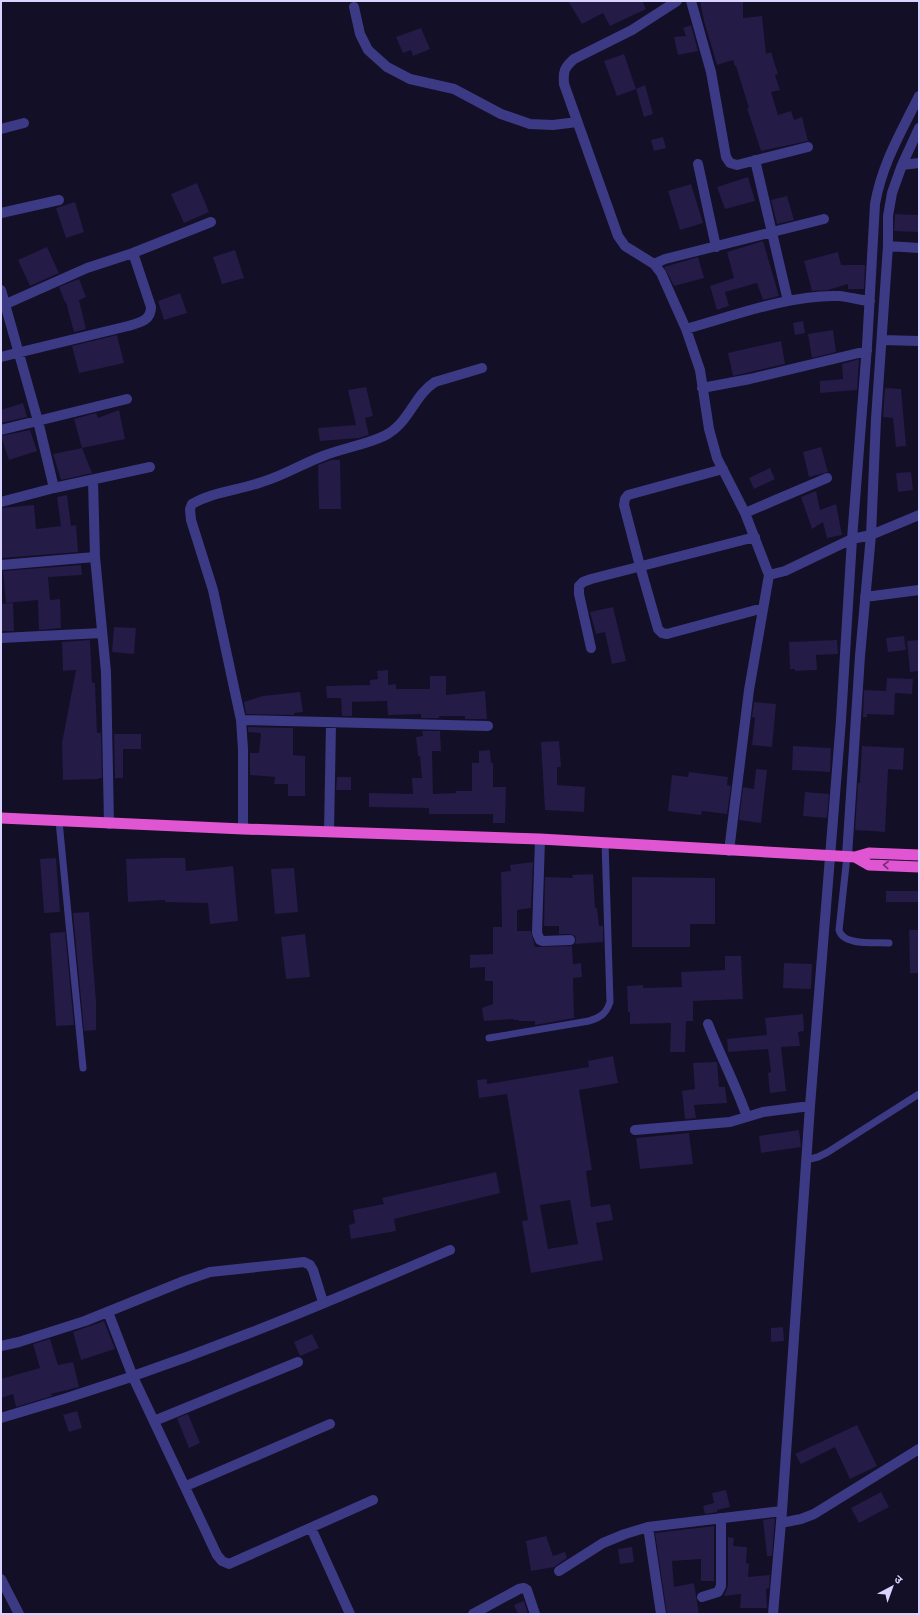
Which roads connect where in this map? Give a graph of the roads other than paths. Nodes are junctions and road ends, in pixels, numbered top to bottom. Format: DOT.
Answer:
graph roads {
  1 [pos="677,1"];
  2 [pos="691,1"];
  3 [pos="661,5"];
  4 [pos="354,8"];
  5 [pos="919,96"];
  6 [pos="577,122"];
  7 [pos="24,123"];
  8 [pos="919,128"];
  9 [pos="1,129"];
  10 [pos="808,147"];
  11 [pos="755,160"];
  12 [pos="919,163"];
  13 [pos="698,164"];
  14 [pos="902,165"];
  15 [pos="59,200"];
  16 [pos="1,213"];
  17 [pos="824,219"];
  18 [pos="211,222"];
  19 [pos="771,233"];
  20 [pos="888,246"];
  21 [pos="716,247"];
  22 [pos="919,248"];
  23 [pos="133,253"];
  24 [pos="654,264"];
  25 [pos="1,290"];
  26 [pos="788,301"];
  27 [pos="870,301"];
  28 [pos="6,304"];
  29 [pos="686,329"];
  30 [pos="882,340"];
  31 [pos="919,341"];
  32 [pos="867,351"];
  33 [pos="19,352"];
  34 [pos="1,357"];
  35 [pos="482,368"];
  36 [pos="702,388"];
  37 [pos="127,399"];
  38 [pos="38,421"];
  39 [pos="1,430"];
  40 [pos="150,467"];
  41 [pos="723,469"];
  42 [pos="827,478"];
  43 [pos="93,480"];
  44 [pos="54,488"];
  45 [pos="1,502"];
  46 [pos="745,513"];
  47 [pos="919,515"];
  48 [pos="755,537"];
  49 [pos="862,537"];
  50 [pos="96,557"];
  51 [pos="1,566"];
  52 [pos="640,566"];
  53 [pos="769,575"];
  54 [pos="919,590"];
  55 [pos="865,597"];
  56 [pos="763,608"];
  57 [pos="102,633"];
  58 [pos="1,638"];
  59 [pos="591,648"];
  60 [pos="241,720"];
  61 [pos="331,723"];
  62 [pos="488,726"];
  63 [pos="1,818"];
  64 [pos="59,821"];
  65 [pos="109,824"];
  66 [pos="243,829"];
  67 [pos="329,832"];
  68 [pos="540,839"];
  69 [pos="605,842"];
  70 [pos="729,851"];
  71 [pos="919,855"];
  72 [pos="829,856"];
  73 [pos="851,857"];
  74 [pos="919,867"];
  75 [pos="570,940"];
  76 [pos="889,943"];
  77 [pos="708,1024"];
  78 [pos="489,1038"];
  79 [pos="83,1068"];
  80 [pos="919,1094"];
  81 [pos="810,1106"];
  82 [pos="747,1116"];
  83 [pos="635,1130"];
  84 [pos="806,1160"];
  85 [pos="450,1250"];
  86 [pos="323,1302"];
  87 [pos="108,1312"];
  88 [pos="1,1346"];
  89 [pos="298,1362"];
  90 [pos="133,1377"];
  91 [pos="1,1418"];
  92 [pos="154,1421"];
  93 [pos="330,1424"];
  94 [pos="919,1449"];
  95 [pos="186,1486"];
  96 [pos="373,1500"];
  97 [pos="782,1511"];
  98 [pos="721,1518"];
  99 [pos="781,1523"];
  100 [pos="648,1527"];
  101 [pos="311,1528"];
  102 [pos="559,1571"];
  103 [pos="2,1583"];
  104 [pos="702,1597"];
  105 [pos="19,1614"];
  106 [pos="350,1614"];
  107 [pos="473,1614"];
  108 [pos="535,1614"];
  109 [pos="661,1614"];
  110 [pos="773,1614"];
  1 -- 3 [label="street"];
  2 -- 11 [label="street"];
  3 -- 6 [label="street"];
  4 -- 6 [label="street"];
  5 -- 27 [label="street"];
  6 -- 24 [label="street"];
  7 -- 9 [label="street"];
  8 -- 14 [label="street"];
  10 -- 11 [label="street"];
  11 -- 19 [label="street"];
  12 -- 14 [label="street"];
  13 -- 21 [label="street"];
  14 -- 20 [label="street"];
  15 -- 16 [label="street"];
  17 -- 19 [label="street"];
  18 -- 23 [label="street"];
  19 -- 21 [label="street"];
  19 -- 26 [label="street"];
  20 -- 22 [label="street"];
  20 -- 30 [label="street"];
  21 -- 24 [label="street"];
  23 -- 28 [label="street"];
  23 -- 33 [label="street"];
  24 -- 29 [label="street"];
  25 -- 28 [label="street"];
  26 -- 27 [label="street"];
  26 -- 29 [label="street"];
  27 -- 32 [label="street"];
  28 -- 33 [label="street"];
  29 -- 36 [label="street"];
  30 -- 31 [label="street"];
  30 -- 49 [label="street"];
  32 -- 36 [label="street"];
  32 -- 49 [label="street"];
  33 -- 34 [label="street"];
  33 -- 38 [label="street"];
  35 -- 60 [label="street"];
  36 -- 41 [label="street"];
  37 -- 38 [label="street"];
  38 -- 39 [label="street"];
  38 -- 44 [label="street"];
  40 -- 43 [label="street"];
  41 -- 46 [label="street"];
  41 -- 52 [label="street"];
  42 -- 46 [label="street"];
  43 -- 44 [label="street"];
  43 -- 50 [label="street"];
  44 -- 45 [label="street"];
  46 -- 48 [label="street"];
  47 -- 49 [label="street"];
  48 -- 52 [label="street"];
  48 -- 53 [label="street"];
  49 -- 53 [label="street"];
  49 -- 55 [label="street"];
  49 -- 72 [label="street"];
  50 -- 51 [label="street"];
  50 -- 57 [label="street"];
  52 -- 56 [label="street"];
  52 -- 59 [label="street"];
  53 -- 56 [label="street"];
  54 -- 55 [label="street"];
  55 -- 73 [label="street"];
  56 -- 70 [label="street"];
  57 -- 58 [label="street"];
  57 -- 65 [label="street"];
  60 -- 61 [label="street"];
  60 -- 66 [label="street"];
  61 -- 62 [label="street"];
  61 -- 67 [label="street"];
  63 -- 64 [label="highway"];
  64 -- 65 [label="highway"];
  64 -- 79 [label="lane"];
  65 -- 66 [label="highway"];
  66 -- 67 [label="highway"];
  67 -- 68 [label="highway"];
  68 -- 69 [label="highway"];
  68 -- 75 [label="street"];
  69 -- 70 [label="highway"];
  69 -- 78 [label="lane"];
  70 -- 72 [label="highway"];
  71 -- 73 [label="highway"];
  72 -- 73 [label="highway"];
  72 -- 81 [label="street"];
  74 -- 73 [label="highway, one-way"];
  73 -- 76 [label="lane"];
  77 -- 82 [label="street"];
  80 -- 84 [label="lane"];
  81 -- 82 [label="street"];
  81 -- 84 [label="street"];
  82 -- 83 [label="street"];
  84 -- 97 [label="street"];
  85 -- 86 [label="street"];
  86 -- 87 [label="street"];
  86 -- 90 [label="street"];
  87 -- 88 [label="street"];
  87 -- 90 [label="street"];
  89 -- 92 [label="street"];
  90 -- 91 [label="street"];
  90 -- 92 [label="street"];
  92 -- 95 [label="street"];
  93 -- 95 [label="street"];
  94 -- 99 [label="street"];
  95 -- 101 [label="street"];
  96 -- 101 [label="street"];
  97 -- 98 [label="street"];
  97 -- 99 [label="street"];
  98 -- 100 [label="street"];
  98 -- 104 [label="street"];
  99 -- 110 [label="street"];
  100 -- 102 [label="street"];
  100 -- 109 [label="street"];
  101 -- 106 [label="street"];
  103 -- 105 [label="street"];
  107 -- 108 [label="street"];
}
